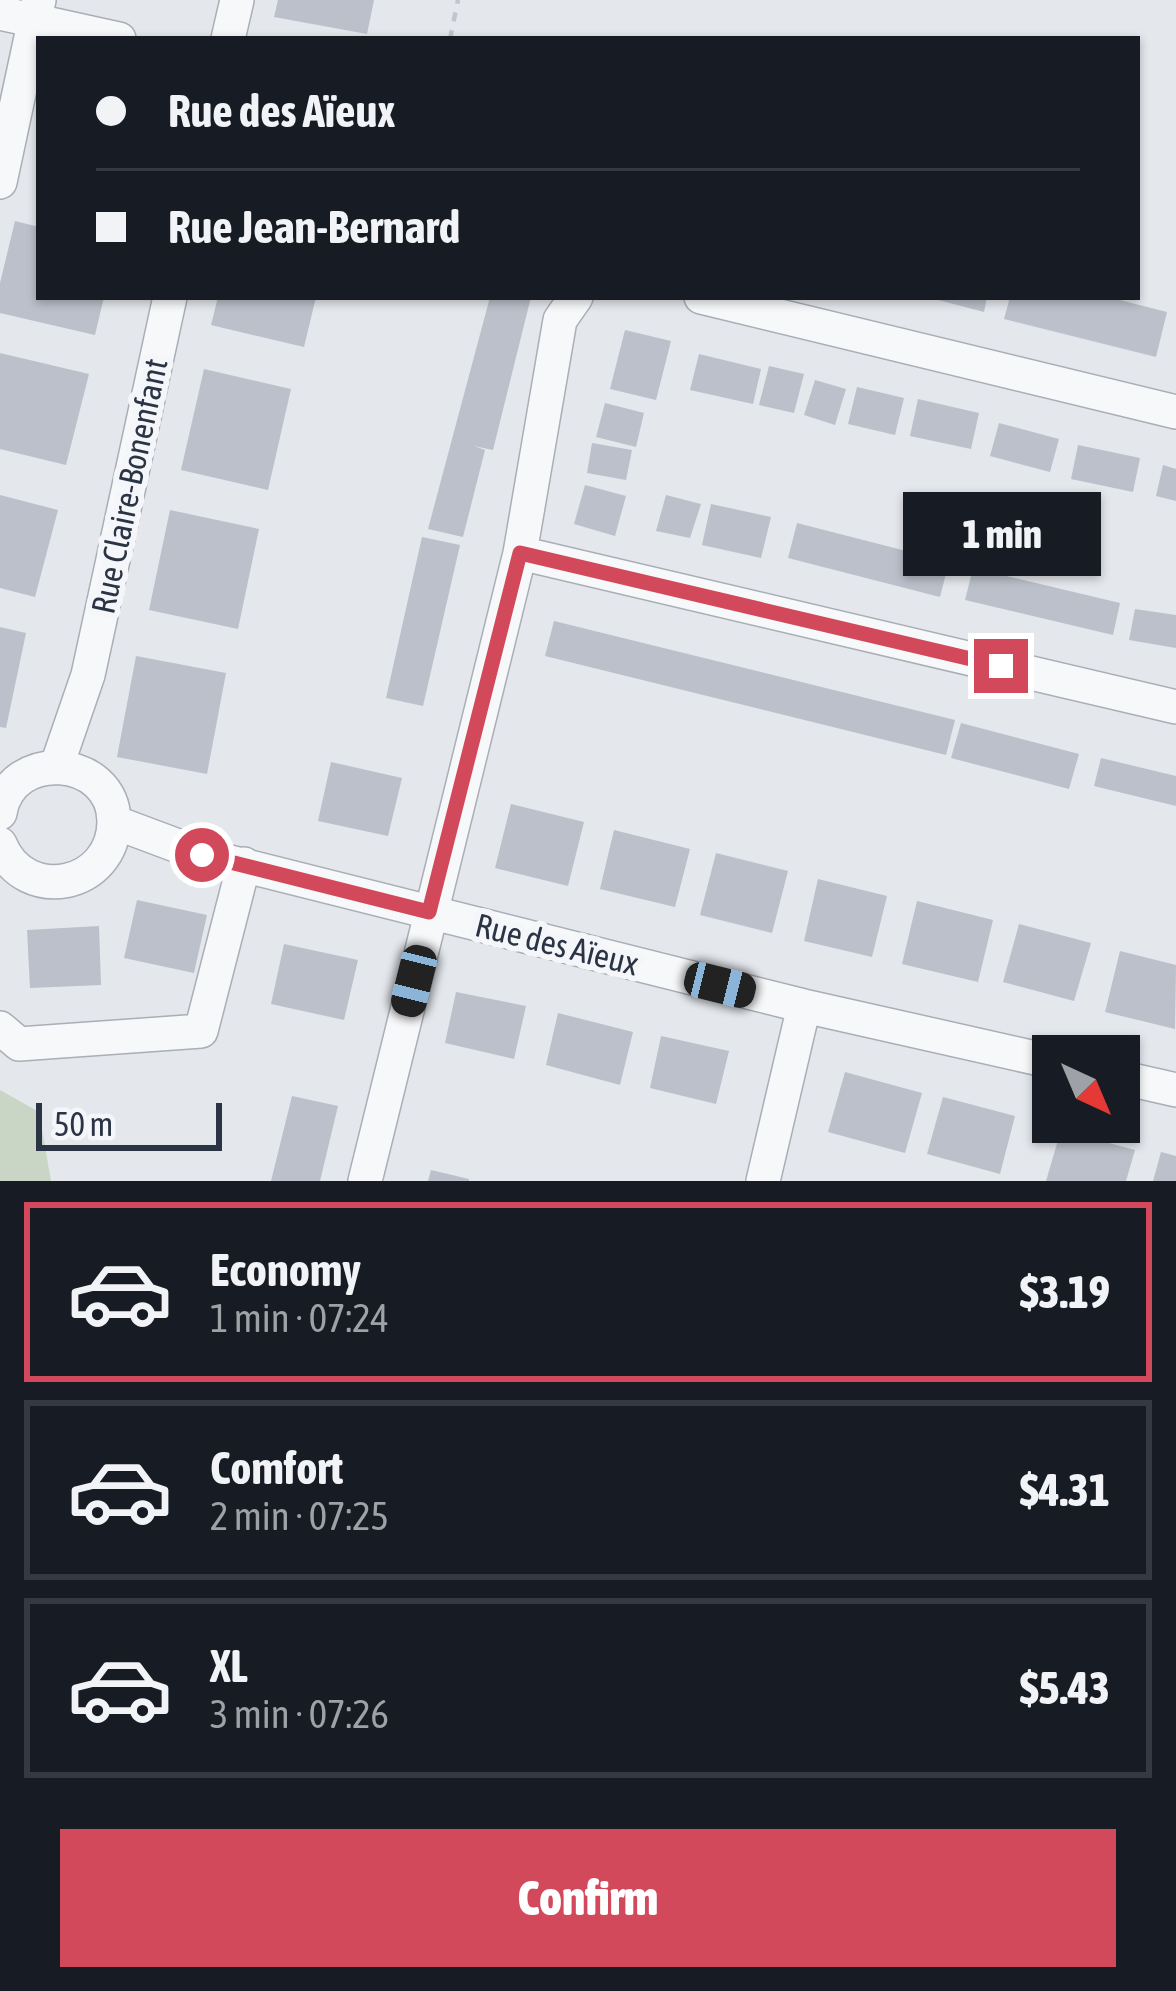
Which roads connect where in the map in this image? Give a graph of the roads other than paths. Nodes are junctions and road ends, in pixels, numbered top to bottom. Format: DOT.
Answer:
graph roads {
  1 [pos="237,0"];
  2 [pos="36,10"];
  3 [pos="0,13"];
  4 [pos="110,36"];
  5 [pos="229,36"];
  6 [pos="0,182"];
  7 [pos="169,300"];
  8 [pos="574,300"];
  9 [pos="714,300"];
  10 [pos="1176,411"];
  11 [pos="520,553"];
  12 [pos="1176,707"];
  13 [pos="72,770"];
  14 [pos="1,802"];
  15 [pos="114,822"];
  16 [pos="0,844"];
  17 [pos="202,855"];
  18 [pos="105,856"];
  19 [pos="244,865"];
  20 [pos="429,912"];
  21 [pos="803,1006"];
  22 [pos="0,1028"];
  23 [pos="1032,1058"];
  24 [pos="1140,1082"];
  25 [pos="1176,1090"];
  26 [pos="365,1181"];
  27 [pos="764,1181"];
  1 -- 5 [label="street"];
  2 -- 3 [label="street"];
  2 -- 4 [label="street"];
  2 -- 6 [label="street"];
  7 -- 13 [label="street, Rue Claire-Bonenfant"];
  8 -- 11 [label="street"];
  9 -- 10 [label="street"];
  11 -- 12 [label="street"];
  11 -- 20 [label="street"];
  13 -- 14 [label="street"];
  13 -- 15 [label="street"];
  15 -- 17 [label="street, Rue des Aïeux"];
  15 -- 18 [label="street"];
  16 -- 18 [label="street"];
  17 -- 18 [label="street, Rue des Aïeux"];
  17 -- 19 [label="street, Rue des Aïeux"];
  19 -- 20 [label="street, Rue des Aïeux"];
  19 -- 22 [label="street"];
  20 -- 21 [label="street, Rue des Aïeux"];
  20 -- 26 [label="street"];
  21 -- 23 [label="street, Rue des Aïeux"];
  21 -- 27 [label="street"];
  24 -- 25 [label="street"];
}
